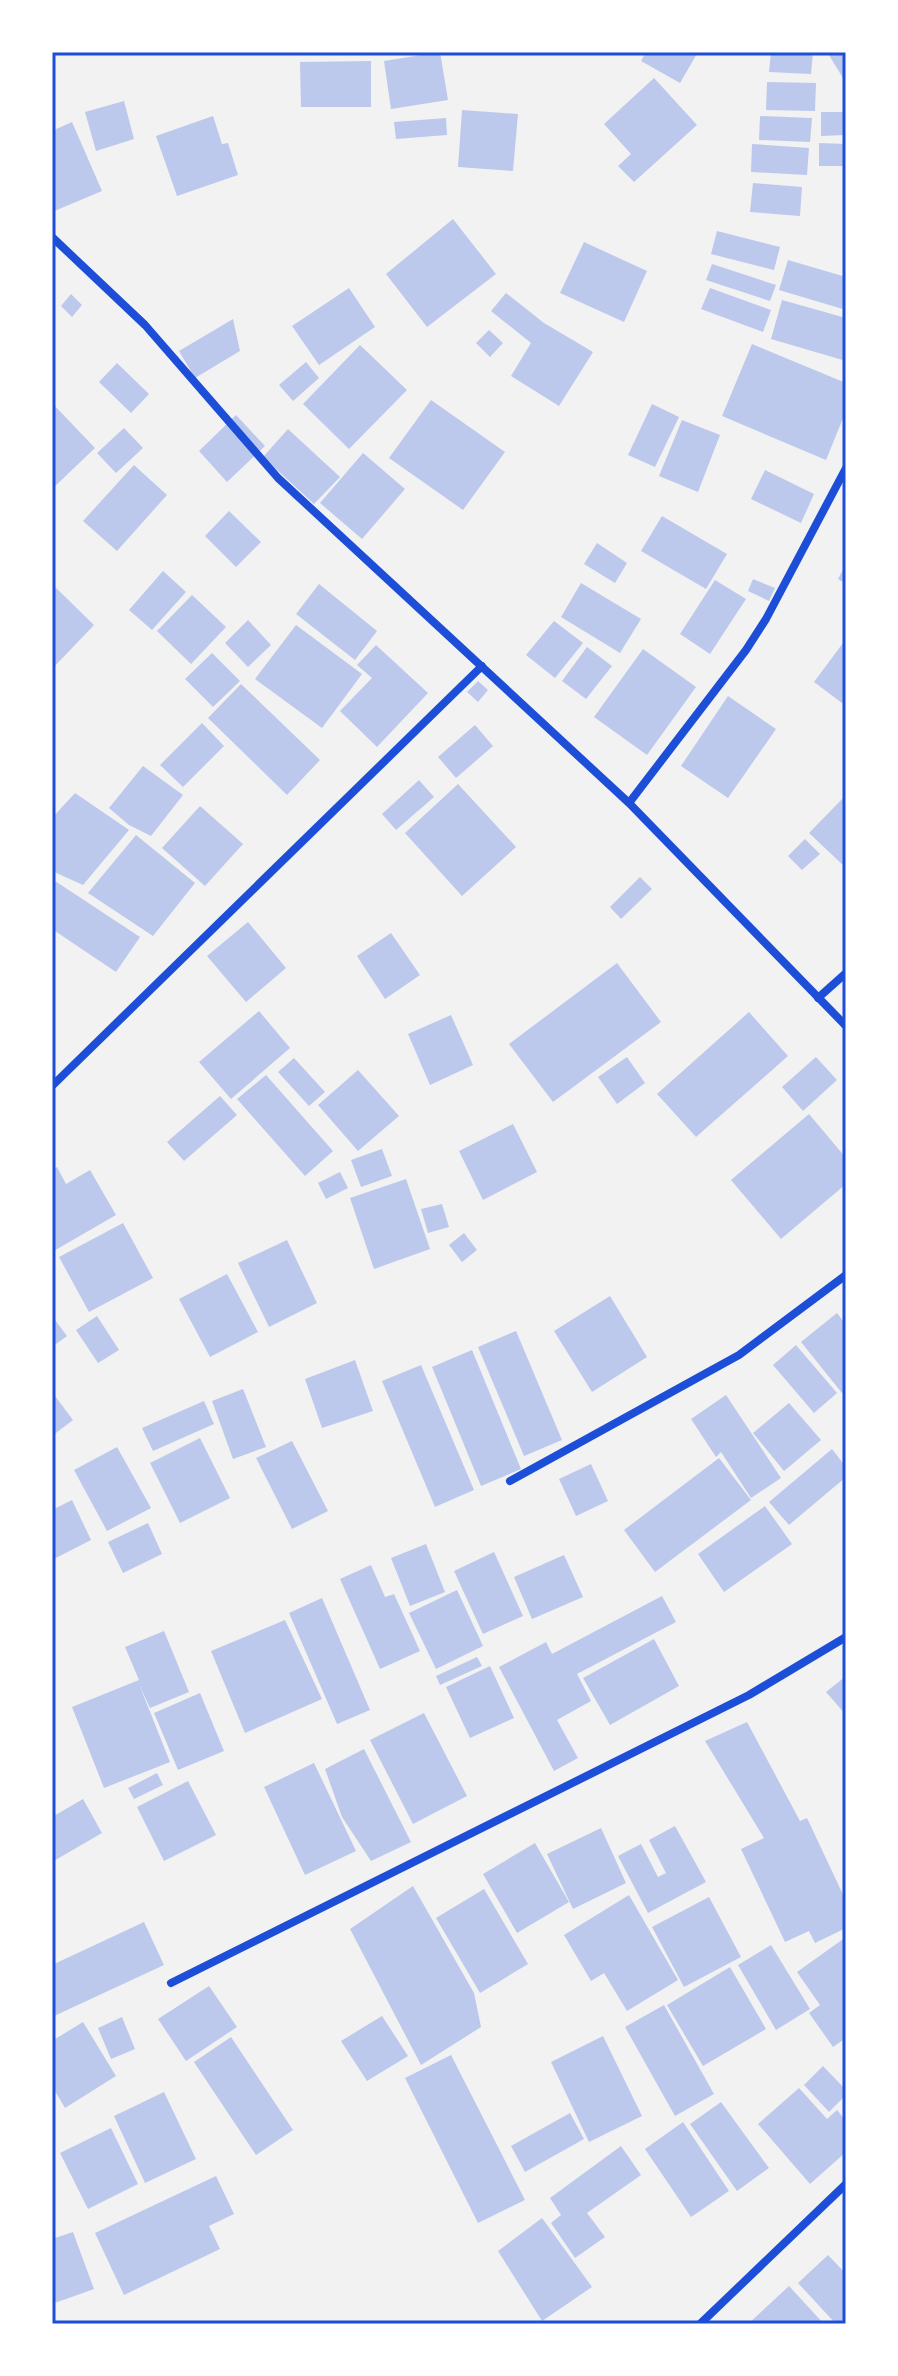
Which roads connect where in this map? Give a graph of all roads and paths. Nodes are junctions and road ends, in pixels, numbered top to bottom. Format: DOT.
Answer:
graph roads {
  1 [pos="52,237"];
  2 [pos="846,468"];
  3 [pos="482,666"];
  4 [pos="629,803"];
  5 [pos="846,973"];
  6 [pos="818,998"];
  7 [pos="846,1026"];
  8 [pos="52,1085"];
  9 [pos="846,1275"];
  10 [pos="510,1481"];
  11 [pos="846,1637"];
  12 [pos="171,1983"];
  13 [pos="846,2184"];
  14 [pos="700,2324"];
  1 -- 3 [label="street"];
  2 -- 4 [label="street"];
  3 -- 4 [label="street"];
  3 -- 8 [label="street"];
  4 -- 6 [label="street"];
  5 -- 6 [label="street"];
  6 -- 7 [label="street"];
  9 -- 10 [label="street"];
  11 -- 12 [label="street"];
  13 -- 14 [label="street"];
}
